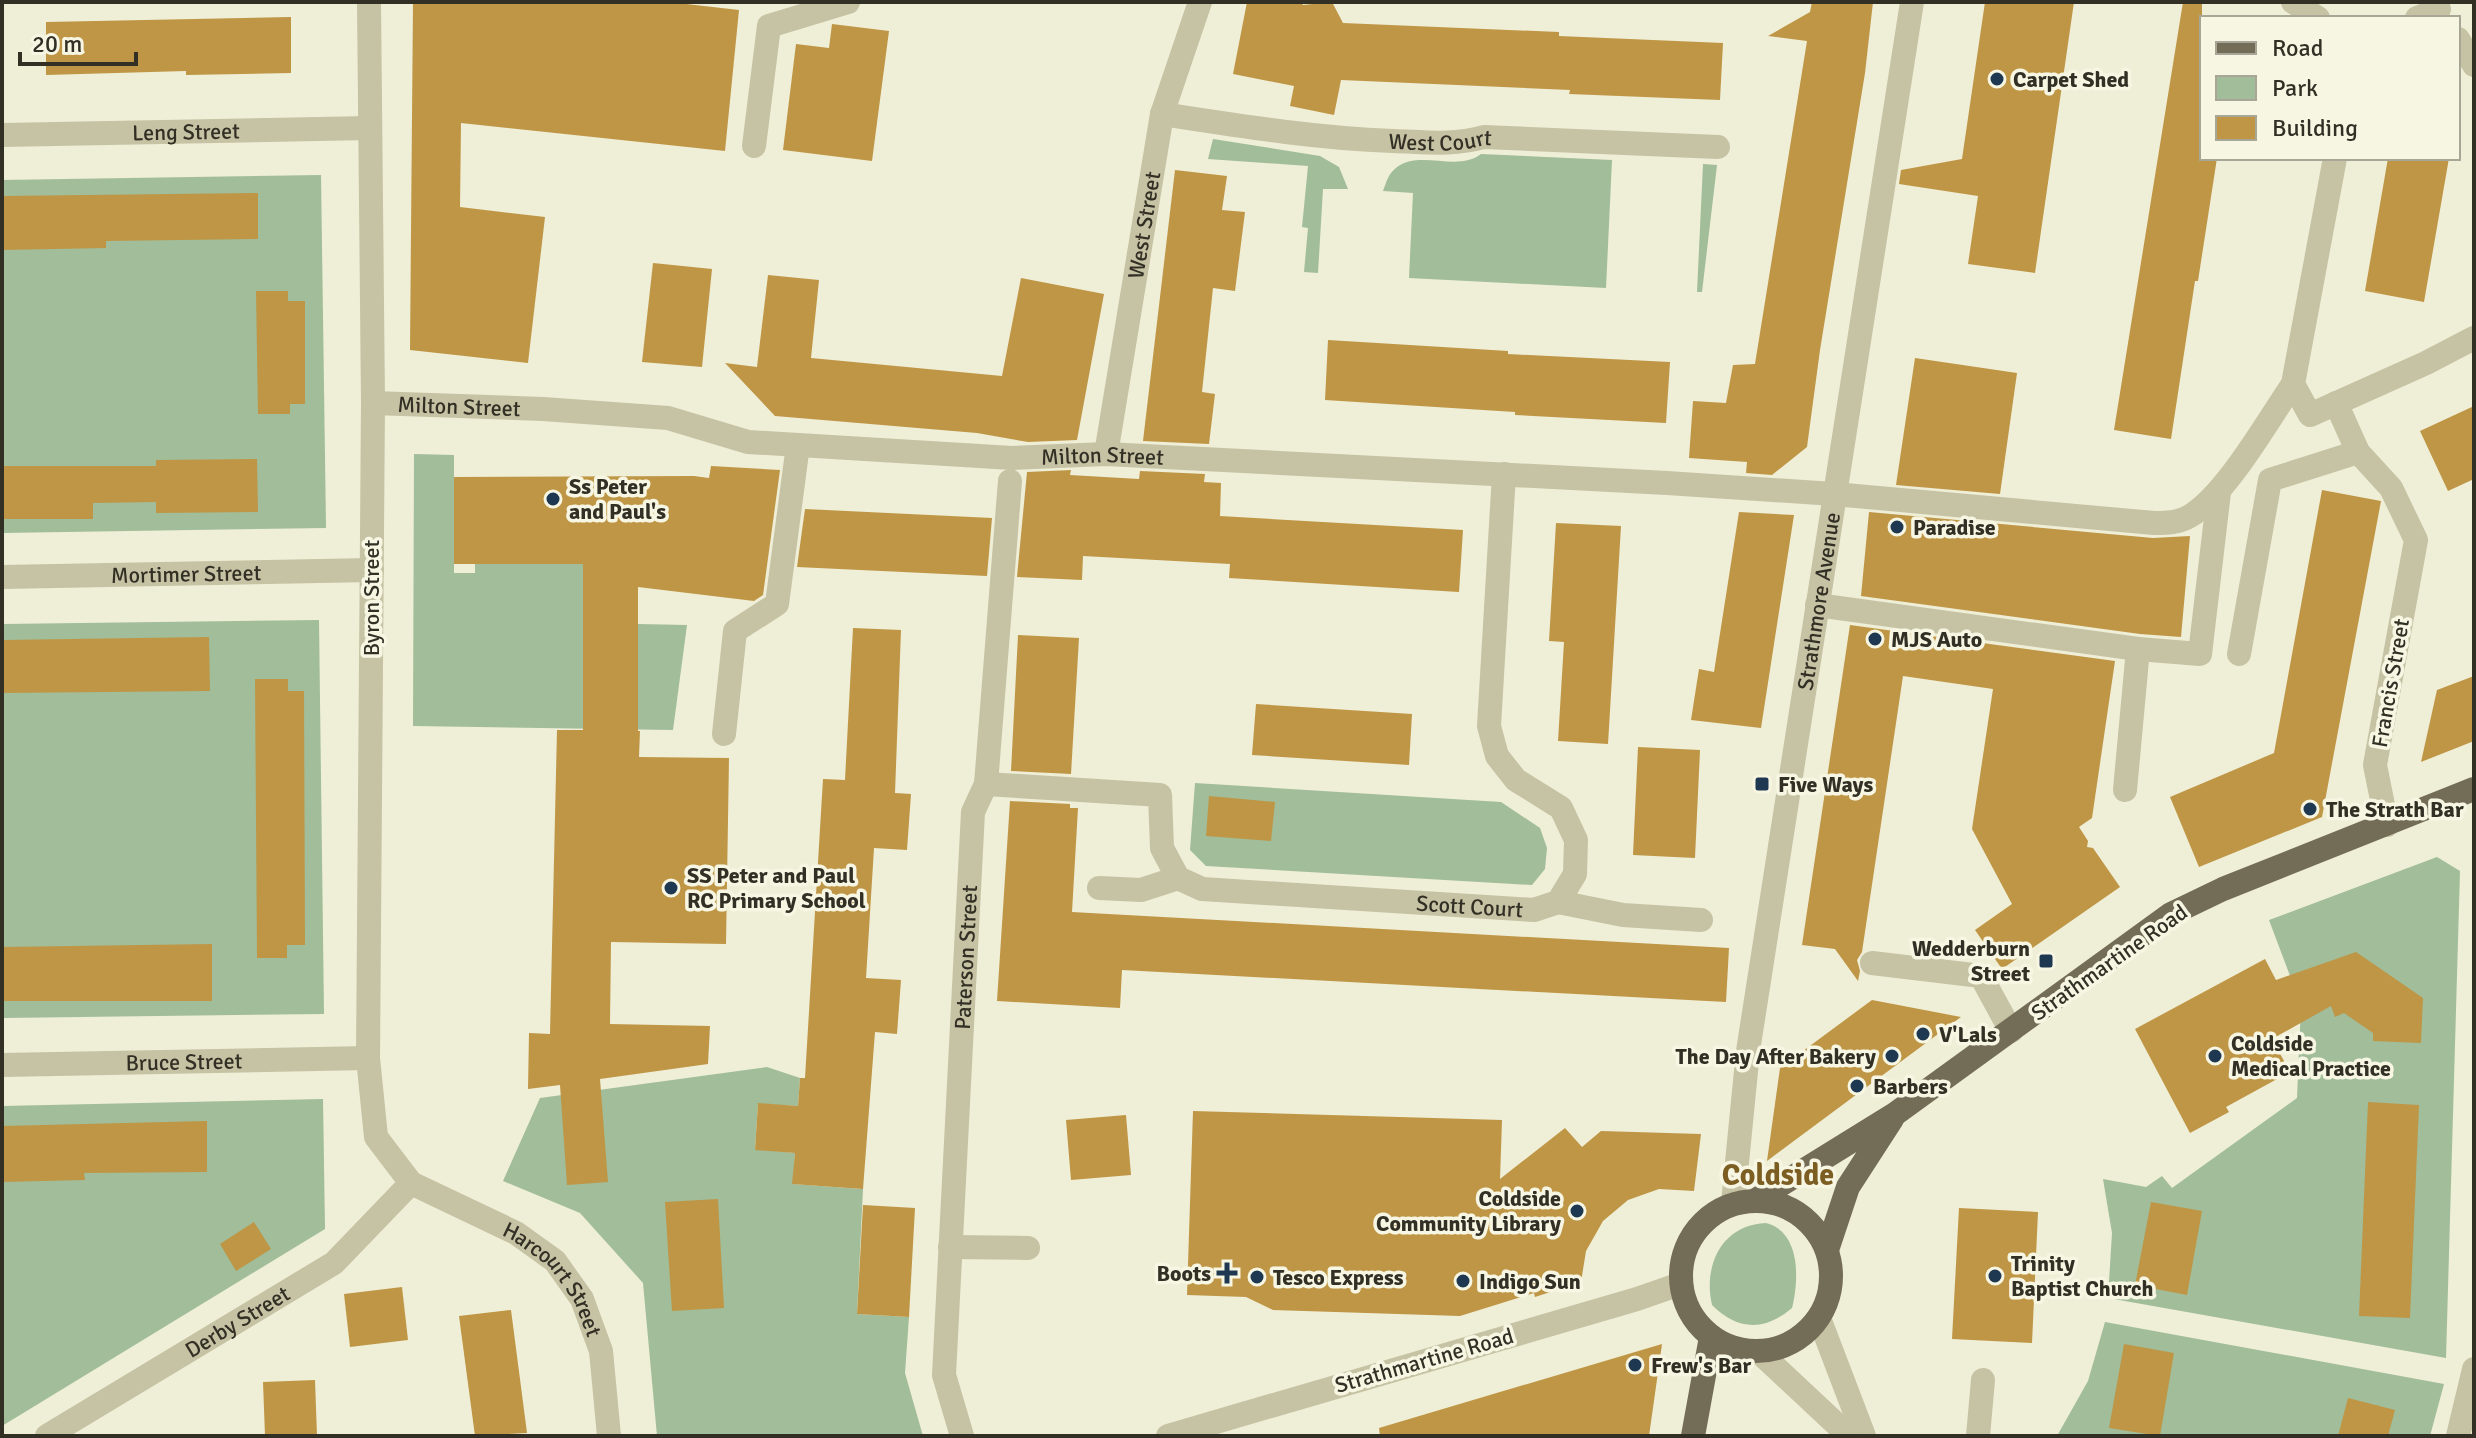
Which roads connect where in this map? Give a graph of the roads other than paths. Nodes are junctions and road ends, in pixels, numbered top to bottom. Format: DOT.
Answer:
graph roads {
  1 [pos="369,2"];
  2 [pos="848,2"];
  3 [pos="1200,2"];
  4 [pos="1912,2"];
  5 [pos="2293,2"];
  6 [pos="2315,16"];
  7 [pos="2460,42"];
  8 [pos="2474,65"];
  9 [pos="1162,114"];
  10 [pos="370,128"];
  11 [pos="2,135"];
  12 [pos="754,146"];
  13 [pos="1718,147"];
  14 [pos="2335,160"];
  15 [pos="2474,338"];
  16 [pos="2293,384"];
  17 [pos="373,403"];
  18 [pos="2336,403"];
  19 [pos="798,445"];
  20 [pos="2358,452"];
  21 [pos="1106,454"];
  22 [pos="1504,474"];
  23 [pos="1010,481"];
  24 [pos="2219,492"];
  25 [pos="1834,494"];
  26 [pos="372,570"];
  27 [pos="2,577"];
  28 [pos="1817,605"];
  29 [pos="2138,649"];
  30 [pos="2239,654"];
  31 [pos="724,734"];
  32 [pos="986,784"];
  33 [pos="2474,789"];
  34 [pos="2125,790"];
  35 [pos="2387,825"];
  36 [pos="1178,878"];
  37 [pos="1099,888"];
  38 [pos="1558,902"];
  39 [pos="1701,920"];
  40 [pos="1872,963"];
  41 [pos="2011,1031"];
  42 [pos="368,1058"];
  43 [pos="2,1065"];
  44 [pos="1895,1114"];
  45 [pos="411,1183"];
  46 [pos="1744,1202"];
  47 [pos="950,1247"];
  48 [pos="1028,1248"];
  49 [pos="1827,1250"];
  50 [pos="1680,1284"];
  51 [pos="1819,1318"];
  52 [pos="1711,1337"];
  53 [pos="1758,1351"];
  54 [pos="2474,1369"];
  55 [pos="2474,1376"];
  56 [pos="1983,1380"];
  57 [pos="47,1436"];
  58 [pos="609,1436"];
  59 [pos="962,1436"];
  60 [pos="1168,1436"];
  61 [pos="1693,1436"];
  62 [pos="1849,1436"];
  63 [pos="1864,1436"];
  64 [pos="1978,1436"];
  65 [pos="2458,1436"];
  1 -- 10 [label="street, Byron Street"];
  2 -- 12 [label="street"];
  3 -- 9 [label="street, West Street"];
  4 -- 25 [label="street, Strathmore Avenue"];
  5 -- 6 [label="street"];
  7 -- 8 [label="street"];
  9 -- 13 [label="street, West Court"];
  9 -- 21 [label="street, West Street"];
  10 -- 11 [label="street, Leng Street"];
  10 -- 17 [label="street, Byron Street"];
  14 -- 16 [label="street"];
  15 -- 18 [label="street"];
  16 -- 18 [label="street"];
  16 -- 24 [label="street"];
  17 -- 19 [label="street, Milton Street"];
  17 -- 26 [label="street, Byron Street"];
  18 -- 20 [label="street"];
  19 -- 21 [label="street, Milton Street"];
  19 -- 31 [label="street"];
  20 -- 30 [label="street"];
  20 -- 35 [label="street, Francis Street"];
  21 -- 22 [label="street, Milton Street"];
  22 -- 25 [label="street, Milton Street"];
  22 -- 38 [label="street, Scott Court"];
  23 -- 32 [label="street, Paterson Street"];
  24 -- 25 [label="street, Milton Street"];
  24 -- 29 [label="street"];
  25 -- 28 [label="street, Strathmore Avenue"];
  26 -- 27 [label="street, Mortimer Street"];
  26 -- 42 [label="street, Byron Street"];
  28 -- 29 [label="street"];
  28 -- 46 [label="street, Strathmore Avenue"];
  29 -- 34 [label="street"];
  32 -- 36 [label="street"];
  32 -- 47 [label="street, Paterson Street"];
  33 -- 35 [label="main road, Strathmartine Road"];
  35 -- 41 [label="main road, Strathmartine Road"];
  36 -- 37 [label="street"];
  36 -- 38 [label="street, Scott Court"];
  38 -- 39 [label="street"];
  40 -- 41 [label="street"];
  41 -- 44 [label="main road, Strathmartine Road"];
  42 -- 43 [label="street, Bruce Street"];
  42 -- 45 [label="street, Byron Street"];
  44 -- 46 [label="main road, Strathmartine Road"];
  44 -- 49 [label="main road, Strathmartine Road"];
  45 -- 57 [label="street, Derby Street"];
  45 -- 58 [label="street, Harcourt Street"];
  46 -- 49 [label="main road"];
  46 -- 50 [label="main road"];
  47 -- 48 [label="street"];
  47 -- 59 [label="street, Paterson Street"];
  49 -- 51 [label="main road"];
  50 -- 52 [label="main road"];
  50 -- 60 [label="street, Strathmartine Road"];
  51 -- 53 [label="main road"];
  51 -- 63 [label="street"];
  52 -- 53 [label="main road"];
  52 -- 61 [label="main road"];
  53 -- 62 [label="street"];
  54 -- 55 [label="street"];
  55 -- 65 [label="street"];
  56 -- 64 [label="street"];
}
